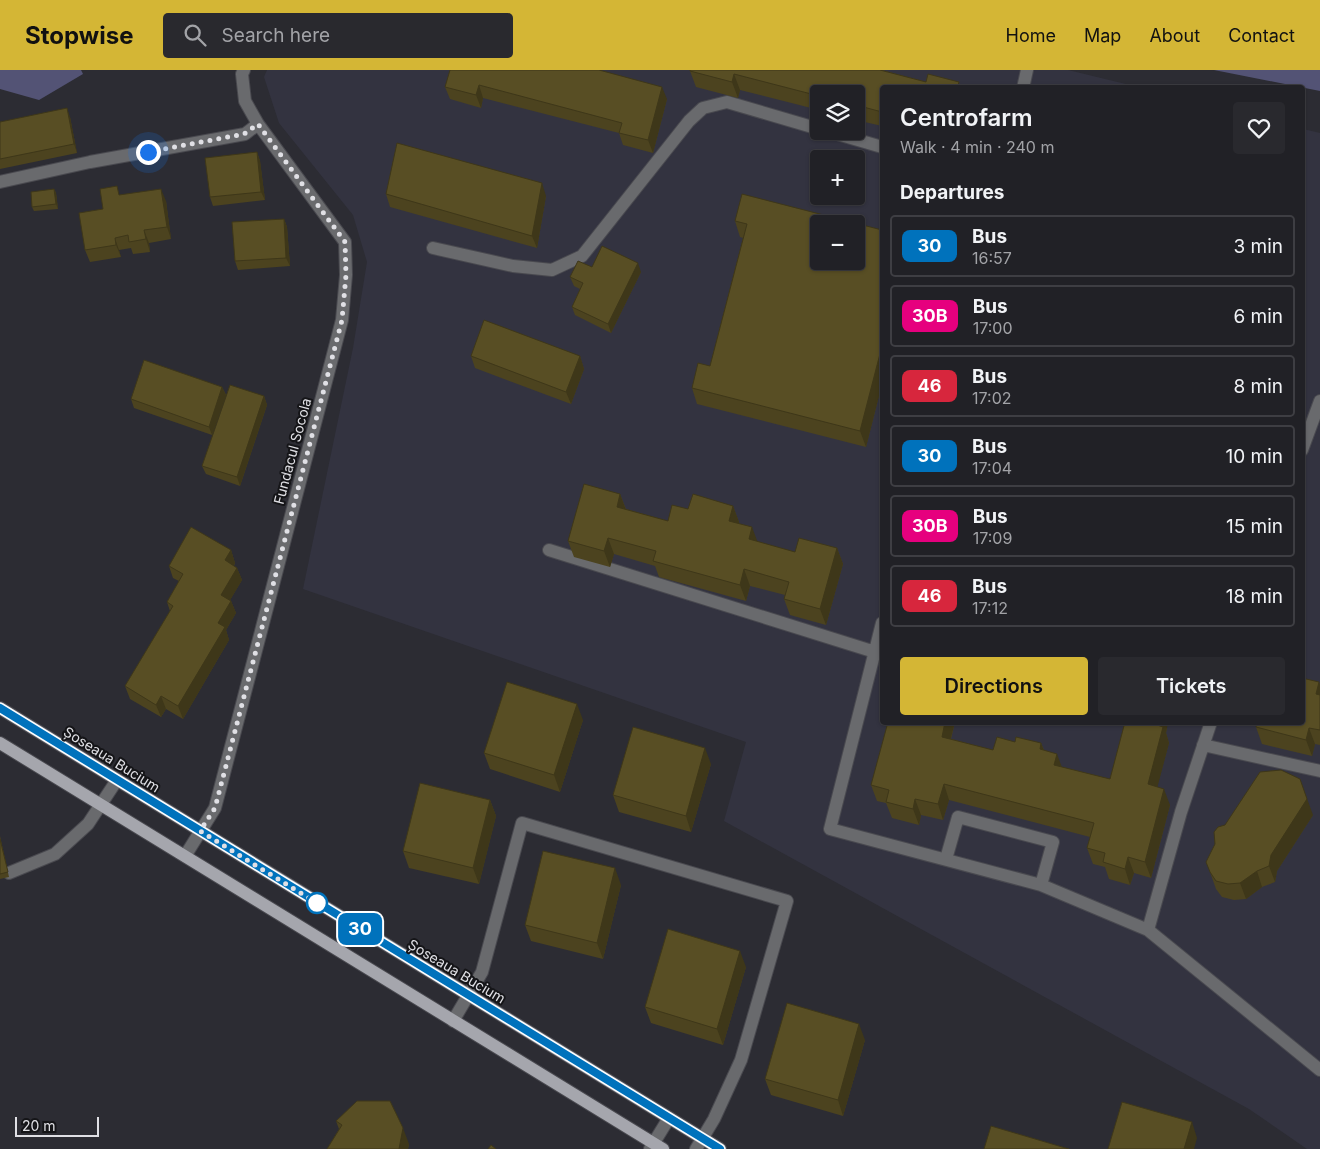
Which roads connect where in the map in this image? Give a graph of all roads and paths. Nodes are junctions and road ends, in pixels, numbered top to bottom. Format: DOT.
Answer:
graph roads {
  1 [pos="244,70"];
  2 [pos="1027,70"];
  3 [pos="1024,85"];
  4 [pos="258,124"];
  5 [pos="810,126"];
  6 [pos="858,140"];
  7 [pos="880,146"];
  8 [pos="0,182"];
  9 [pos="433,248"];
  10 [pos="1320,401"];
  11 [pos="1306,427"];
  12 [pos="549,550"];
  13 [pos="880,631"];
  14 [pos="875,652"];
  15 [pos="0,708"];
  16 [pos="1210,725"];
  17 [pos="0,742"];
  18 [pos="1203,745"];
  19 [pos="1320,771"];
  20 [pos="117,780"];
  21 [pos="102,804"];
  22 [pos="200,831"];
  23 [pos="185,856"];
  24 [pos="946,860"];
  25 [pos="9,873"];
  26 [pos="1041,885"];
  27 [pos="1148,930"];
  28 [pos="468,995"];
  29 [pos="454,1021"];
  30 [pos="1320,1070"];
  31 [pos="669,1118"];
  32 [pos="699,1144"];
  33 [pos="656,1147"];
  34 [pos="720,1149"];
  1 -- 4 [label="street, Fundacul Socola"];
  2 -- 3 [label="street"];
  4 -- 8 [label="street"];
  4 -- 22 [label="street, Fundacul Socola"];
  5 -- 9 [label="street"];
  6 -- 7 [label="street"];
  10 -- 11 [label="street"];
  12 -- 14 [label="street"];
  13 -- 14 [label="street"];
  14 -- 24 [label="street"];
  15 -- 20 [label="main road, Șoseaua Bucium"];
  16 -- 18 [label="street"];
  17 -- 21 [label="main road"];
  18 -- 19 [label="street"];
  18 -- 27 [label="street"];
  20 -- 21 [label="street"];
  20 -- 22 [label="main road, Șoseaua Bucium"];
  21 -- 23 [label="main road"];
  21 -- 25 [label="street"];
  22 -- 23 [label="street, Fundacul Socola"];
  22 -- 28 [label="main road, Șoseaua Bucium"];
  23 -- 29 [label="main road"];
  24 -- 26 [label="street"];
  24 -- 26 [label="street"];
  26 -- 27 [label="street"];
  27 -- 30 [label="street"];
  28 -- 29 [label="street"];
  28 -- 31 [label="main road, Șoseaua Bucium"];
  28 -- 32 [label="street"];
  29 -- 33 [label="main road"];
  31 -- 32 [label="main road, Șoseaua Bucium"];
  31 -- 33 [label="street"];
  32 -- 34 [label="main road, Șoseaua Bucium"];
}
